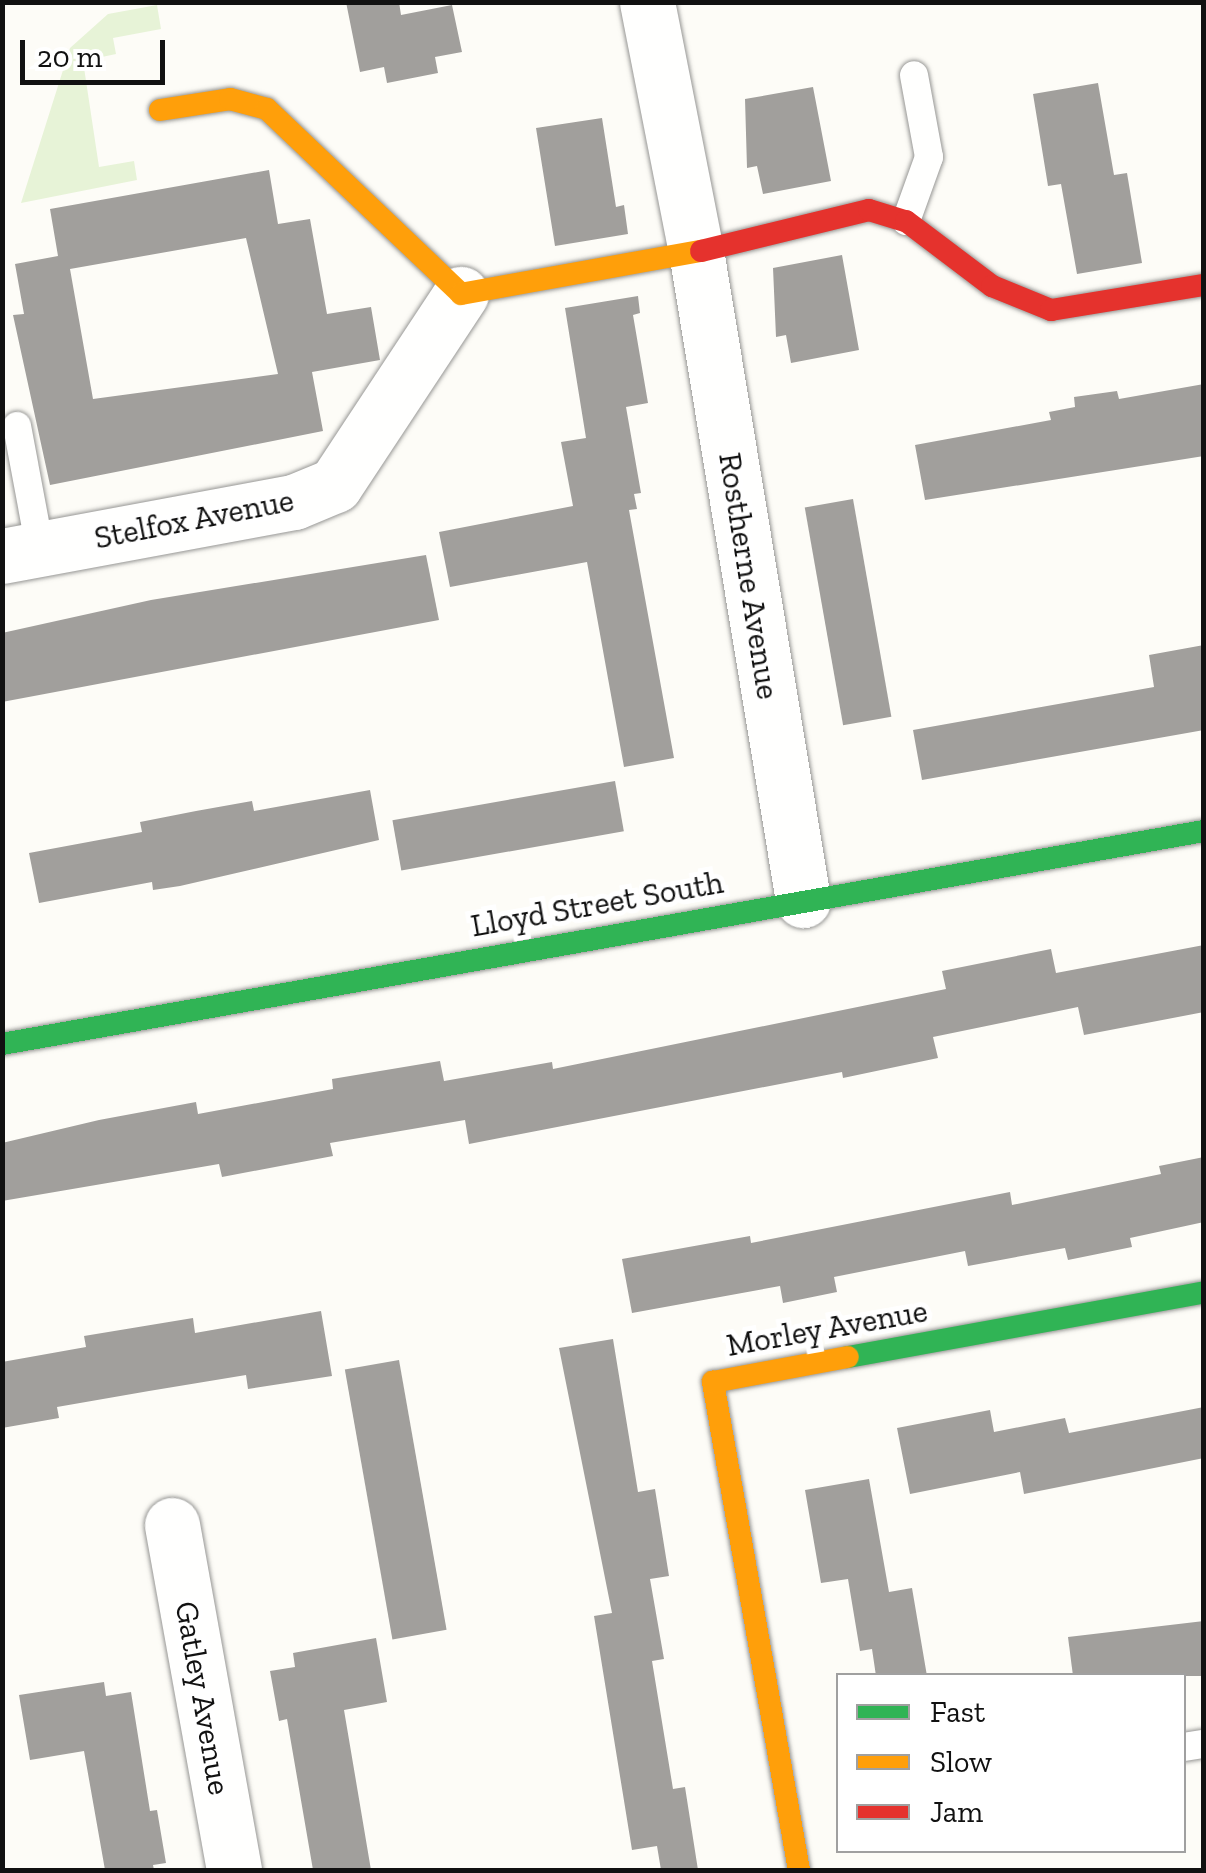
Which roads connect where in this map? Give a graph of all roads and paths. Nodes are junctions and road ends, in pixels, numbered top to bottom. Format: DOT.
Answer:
graph roads {
  1 [pos="647,2"];
  2 [pos="914,75"];
  3 [pos="160,110"];
  4 [pos="906,221"];
  5 [pos="696,251"];
  6 [pos="1204,286"];
  7 [pos="461,294"];
  8 [pos="17,426"];
  9 [pos="21,553"];
  10 [pos="1204,830"];
  11 [pos="803,900"];
  12 [pos="2,1044"];
  13 [pos="1204,1292"];
  14 [pos="172,1526"];
  15 [pos="234,1870"];
  16 [pos="799,1870"];
  1 -- 5 [label="street, Rostherne Avenue"];
  2 -- 4 [label="lane"];
  3 -- 7 [label="street"];
  4 -- 5 [label="street"];
  4 -- 6 [label="street"];
  5 -- 7 [label="street"];
  5 -- 11 [label="street, Rostherne Avenue"];
  7 -- 9 [label="street, Stelfox Avenue"];
  8 -- 9 [label="lane"];
  10 -- 11 [label="street, Lloyd Street South"];
  11 -- 12 [label="street, Lloyd Street South"];
  13 -- 16 [label="street, Morley Avenue"];
  14 -- 15 [label="street, Gatley Avenue"];
}
